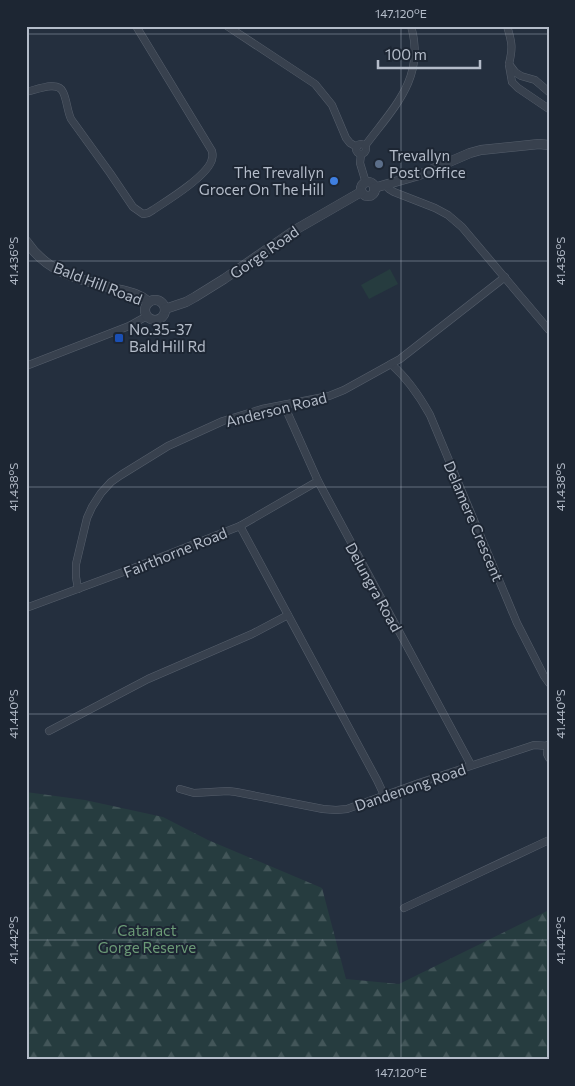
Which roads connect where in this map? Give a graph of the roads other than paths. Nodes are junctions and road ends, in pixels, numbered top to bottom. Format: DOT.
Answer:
graph roads {
  1 [pos="136,26"];
  2 [pos="227,26"];
  3 [pos="411,26"];
  4 [pos="507,26"];
  5 [pos="509,64"];
  6 [pos="26,92"];
  7 [pos="549,92"];
  8 [pos="549,109"];
  9 [pos="549,145"];
  10 [pos="359,151"];
  11 [pos="366,183"];
  12 [pos="385,185"];
  13 [pos="374,188"];
  14 [pos="361,192"];
  15 [pos="26,241"];
  16 [pos="505,277"];
  17 [pos="149,302"];
  18 [pos="165,309"];
  19 [pos="147,316"];
  20 [pos="549,330"];
  21 [pos="391,364"];
  22 [pos="26,366"];
  23 [pos="284,405"];
  24 [pos="318,481"];
  25 [pos="240,526"];
  26 [pos="78,588"];
  27 [pos="26,608"];
  28 [pos="288,615"];
  29 [pos="549,683"];
  30 [pos="49,731"];
  31 [pos="548,746"];
  32 [pos="549,758"];
  33 [pos="471,766"];
  34 [pos="180,789"];
  35 [pos="384,796"];
  36 [pos="549,840"];
  37 [pos="404,908"];
  1 -- 6 [label="street"];
  2 -- 10 [label="street"];
  3 -- 10 [label="street"];
  4 -- 5 [label="street"];
  5 -- 7 [label="street"];
  5 -- 8 [label="street"];
  9 -- 12 [label="street"];
  10 -- 11 [label="street"];
  11 -- 13 [label="street"];
  11 -- 14 [label="street"];
  12 -- 13 [label="street"];
  12 -- 16 [label="street"];
  13 -- 14 [label="street"];
  14 -- 18 [label="street, Gorge Road"];
  15 -- 17 [label="street, Bald Hill Road"];
  16 -- 20 [label="street"];
  16 -- 21 [label="street, Anderson Road"];
  17 -- 18 [label="street"];
  17 -- 19 [label="street"];
  18 -- 19 [label="street"];
  19 -- 22 [label="street"];
  21 -- 23 [label="street, Anderson Road"];
  21 -- 29 [label="street, Delamere Crescent"];
  23 -- 24 [label="street, Delungra Road"];
  23 -- 26 [label="street, Anderson Road"];
  24 -- 25 [label="street, Fairthorne Road"];
  24 -- 33 [label="street, Delungra Road"];
  25 -- 26 [label="street, Fairthorne Road"];
  25 -- 28 [label="street"];
  26 -- 27 [label="street, Fairthorne Road"];
  28 -- 30 [label="street"];
  28 -- 35 [label="street"];
  31 -- 32 [label="street"];
  31 -- 33 [label="street, Dandenong Road"];
  33 -- 35 [label="street, Dandenong Road"];
  34 -- 35 [label="street, Dandenong Road"];
  36 -- 37 [label="street"];
}
